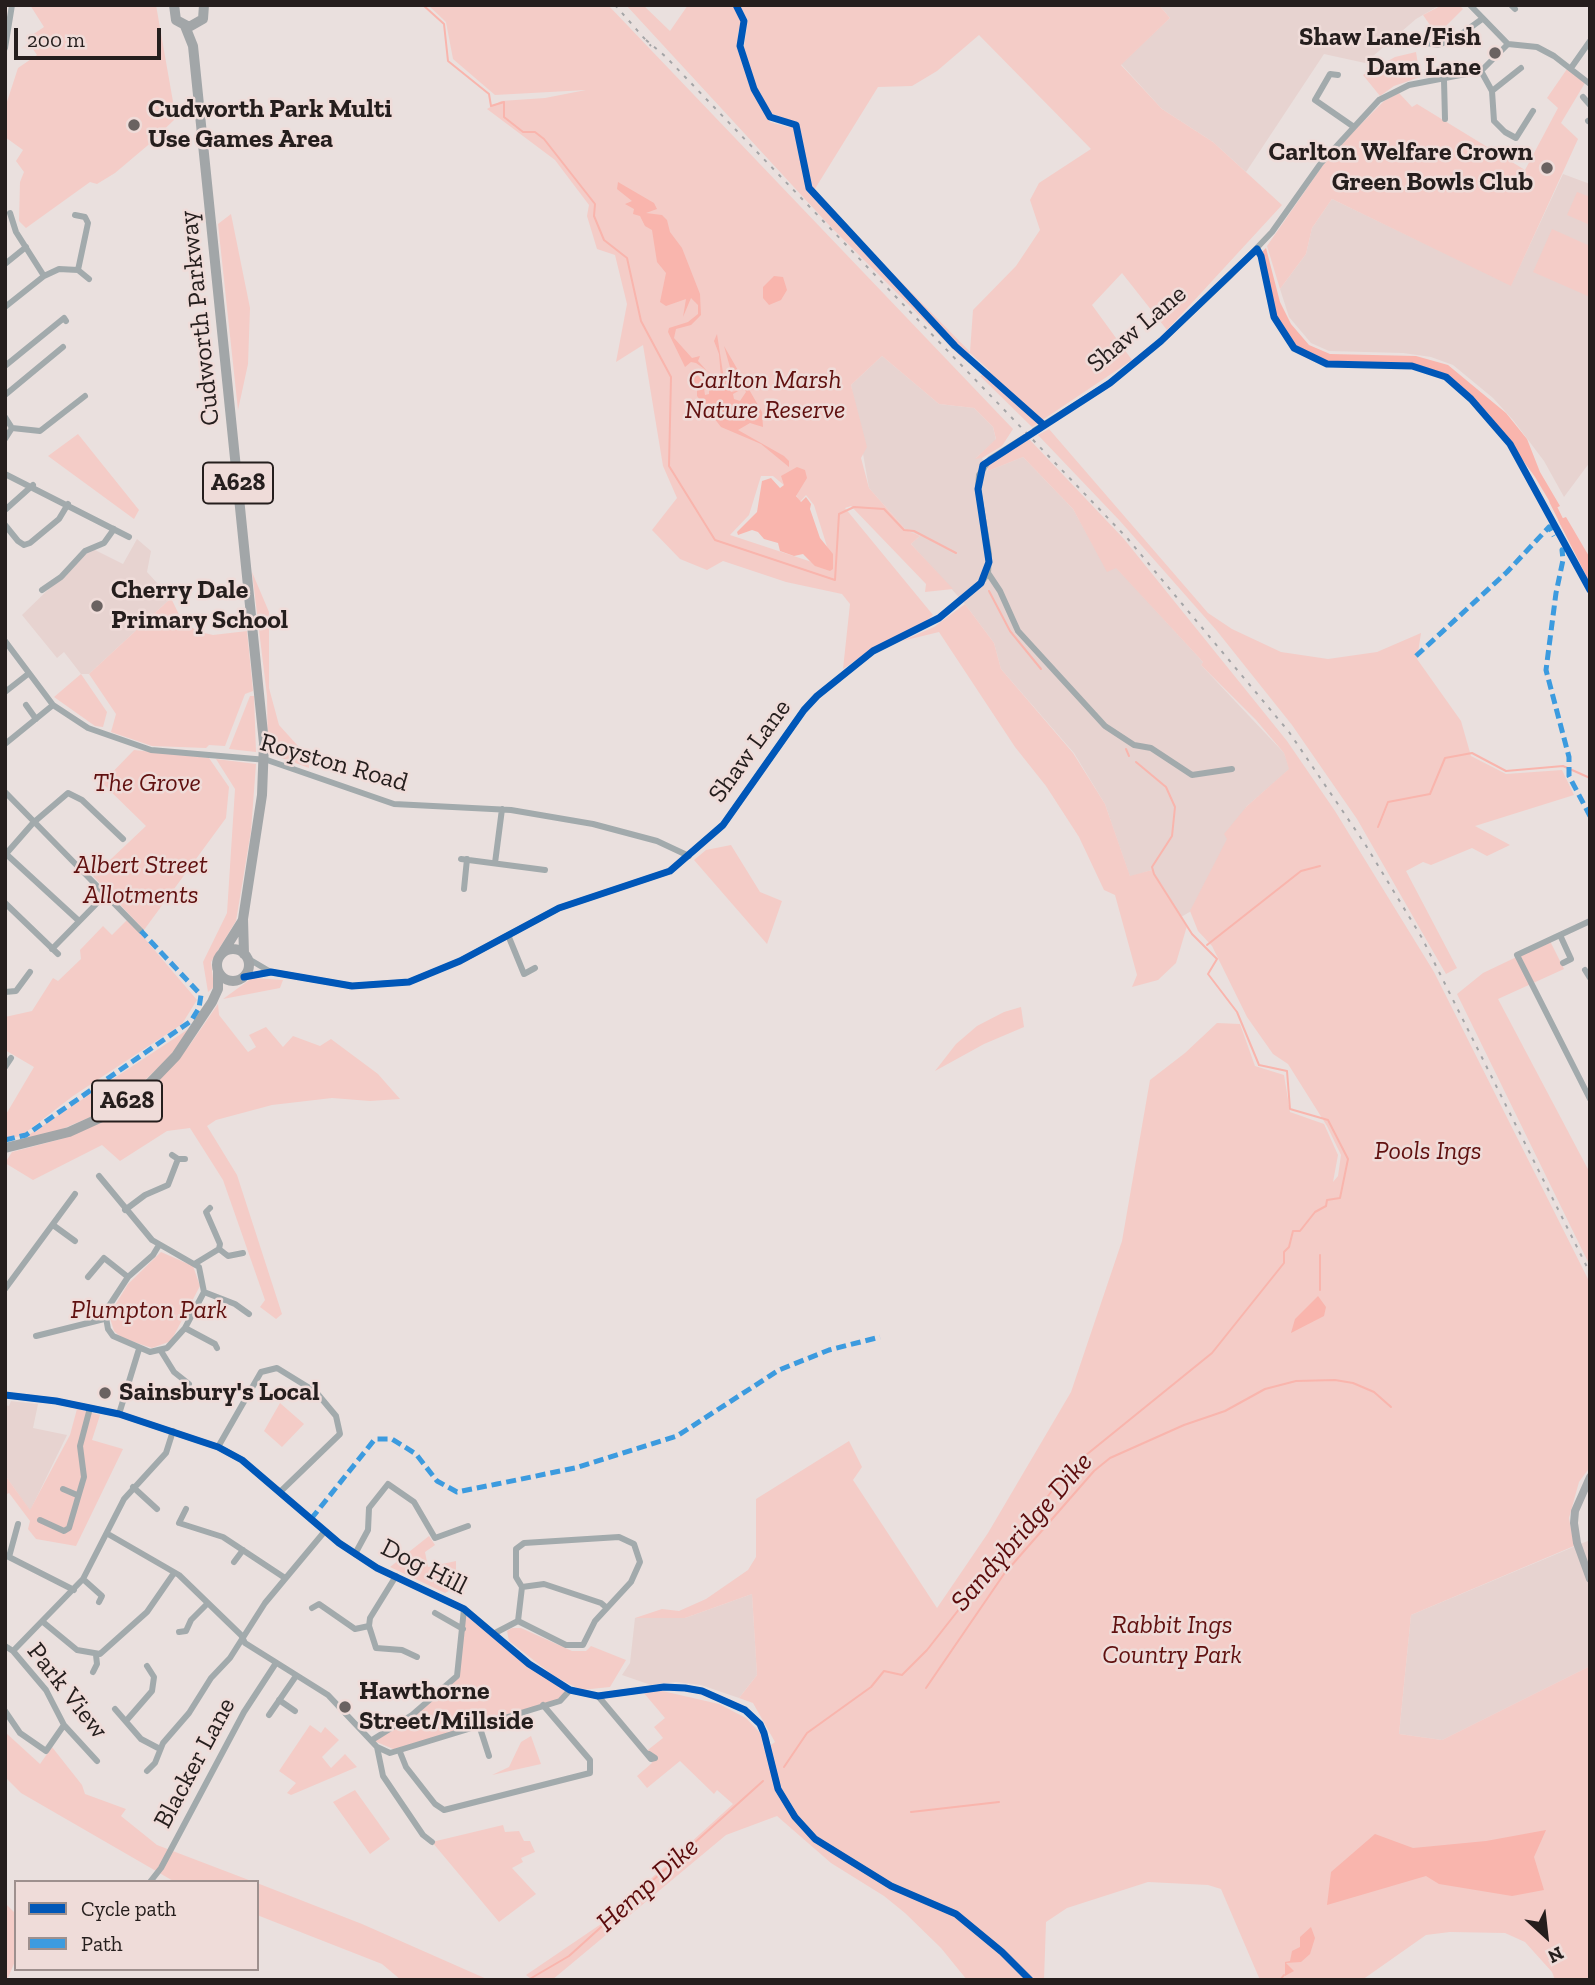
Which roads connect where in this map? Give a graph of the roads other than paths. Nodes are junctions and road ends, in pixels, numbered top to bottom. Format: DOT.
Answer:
graph roads {
  1 [pos="12,5"];
  2 [pos="174,5"];
  3 [pos="204,5"];
  4 [pos="1470,5"];
  5 [pos="1482,19"];
  6 [pos="200,23"];
  7 [pos="185,26"];
  8 [pos="1590,41"];
  9 [pos="1427,42"];
  10 [pos="1508,44"];
  11 [pos="193,46"];
  12 [pos="5,48"];
  13 [pos="1521,68"];
  14 [pos="1571,68"];
  15 [pos="1480,71"];
  16 [pos="1338,75"];
  17 [pos="1444,80"];
  18 [pos="1590,84"];
  19 [pos="1492,91"];
  20 [pos="1583,97"];
  21 [pos="1590,105"];
  22 [pos="1533,111"];
  23 [pos="1445,119"];
  24 [pos="1354,127"];
  25 [pos="11,213"];
  26 [pos="75,215"];
  27 [pos="26,247"];
  28 [pos="6,267"];
  29 [pos="78,270"];
  30 [pos="44,276"];
  31 [pos="89,279"];
  32 [pos="5,307"];
  33 [pos="66,321"];
  34 [pos="63,347"];
  35 [pos="5,366"];
  36 [pos="5,395"];
  37 [pos="85,396"];
  38 [pos="5,417"];
  39 [pos="12,428"];
  40 [pos="1035,430"];
  41 [pos="1025,437"];
  42 [pos="5,439"];
  43 [pos="5,474"];
  44 [pos="33,485"];
  45 [pos="68,504"];
  46 [pos="5,510"];
  47 [pos="5,525"];
  48 [pos="114,529"];
  49 [pos="130,537"];
  50 [pos="988,573"];
  51 [pos="42,590"];
  52 [pos="5,641"];
  53 [pos="28,674"];
  54 [pos="5,692"];
  55 [pos="26,705"];
  56 [pos="53,705"];
  57 [pos="36,719"];
  58 [pos="5,744"];
  59 [pos="1232,769"];
  60 [pos="5,792"];
  61 [pos="502,809"];
  62 [pos="33,823"];
  63 [pos="123,839"];
  64 [pos="5,854"];
  65 [pos="689,856"];
  66 [pos="495,863"];
  67 [pos="545,870"];
  68 [pos="464,890"];
  69 [pos="106,894"];
  70 [pos="5,903"];
  71 [pos="243,919"];
  72 [pos="79,921"];
  73 [pos="1590,921"];
  74 [pos="141,932"];
  75 [pos="508,935"];
  76 [pos="1560,935"];
  77 [pos="220,956"];
  78 [pos="246,956"];
  79 [pos="1563,963"];
  80 [pos="535,968"];
  81 [pos="1585,970"];
  82 [pos="219,971"];
  83 [pos="30,972"];
  84 [pos="271,972"];
  85 [pos="241,978"];
  86 [pos="1590,978"];
  87 [pos="5,992"];
  88 [pos="212,1002"];
  89 [pos="11,1058"];
  90 [pos="5,1067"];
  91 [pos="1590,1077"];
  92 [pos="1581,1081"];
  93 [pos="1590,1099"];
  94 [pos="5,1148"];
  95 [pos="178,1158"];
  96 [pos="99,1176"];
  97 [pos="75,1194"];
  98 [pos="210,1208"];
  99 [pos="125,1210"];
  100 [pos="53,1225"];
  101 [pos="75,1241"];
  102 [pos="159,1245"];
  103 [pos="219,1250"];
  104 [pos="243,1252"];
  105 [pos="196,1263"];
  106 [pos="88,1277"];
  107 [pos="128,1277"];
  108 [pos="5,1289"];
  109 [pos="204,1292"];
  110 [pos="249,1314"];
  111 [pos="104,1319"];
  112 [pos="184,1328"];
  113 [pos="36,1336"];
  114 [pos="217,1348"];
  115 [pos="139,1349"];
  116 [pos="161,1351"];
  117 [pos="189,1384"];
  118 [pos="5,1395"];
  119 [pos="90,1408"];
  120 [pos="119,1414"];
  121 [pos="173,1431"];
  122 [pos="218,1447"];
  123 [pos="1590,1477"];
  124 [pos="133,1487"];
  125 [pos="63,1489"];
  126 [pos="281,1491"];
  127 [pos="77,1495"];
  128 [pos="158,1510"];
  129 [pos="186,1510"];
  130 [pos="40,1520"];
  131 [pos="18,1524"];
  132 [pos="468,1526"];
  133 [pos="325,1531"];
  134 [pos="108,1534"];
  135 [pos="243,1550"];
  136 [pos="355,1554"];
  137 [pos="7,1556"];
  138 [pos="234,1562"];
  139 [pos="174,1573"];
  140 [pos="396,1576"];
  141 [pos="285,1578"];
  142 [pos="83,1579"];
  143 [pos="1590,1579"];
  144 [pos="522,1587"];
  145 [pos="74,1590"];
  146 [pos="99,1602"];
  147 [pos="208,1603"];
  148 [pos="313,1608"];
  149 [pos="607,1608"];
  150 [pos="464,1609"];
  151 [pos="435,1613"];
  152 [pos="518,1621"];
  153 [pos="43,1622"];
  154 [pos="369,1626"];
  155 [pos="463,1629"];
  156 [pos="179,1632"];
  157 [pos="495,1633"];
  158 [pos="242,1639"];
  159 [pos="5,1646"];
  160 [pos="13,1651"];
  161 [pos="96,1655"];
  162 [pos="417,1657"];
  163 [pos="276,1663"];
  164 [pos="147,1666"];
  165 [pos="93,1672"];
  166 [pos="296,1676"];
  167 [pos="570,1690"];
  168 [pos="598,1696"];
  169 [pos="279,1700"];
  170 [pos="543,1705"];
  171 [pos="115,1709"];
  172 [pos="5,1711"];
  173 [pos="295,1711"];
  174 [pos="270,1715"];
  175 [pos="126,1721"];
  176 [pos="64,1724"];
  177 [pos="479,1725"];
  178 [pos="372,1740"];
  179 [pos="377,1747"];
  180 [pos="160,1749"];
  181 [pos="400,1752"];
  182 [pos="649,1755"];
  183 [pos="489,1756"];
  184 [pos="97,1761"];
  185 [pos="147,1771"];
  186 [pos="432,1842"];
  187 [pos="152,1880"];
  188 [pos="1030,1980"];
  1 -- 12 [label="street"];
  2 -- 7 [label="highway, A628"];
  3 -- 6 [label="highway, A628"];
  4 -- 5 [label="street"];
  5 -- 9 [label="street"];
  5 -- 10 [label="street"];
  6 -- 7 [label="highway"];
  6 -- 11 [label="highway, Cudworth Parkway / A628"];
  7 -- 11 [label="highway, Cudworth Parkway / A628"];
  8 -- 14 [label="street"];
  10 -- 14 [label="street"];
  10 -- 15 [label="street, Shaw Lane"];
  11 -- 71 [label="highway, Cudworth Parkway / A628"];
  13 -- 19 [label="street"];
  14 -- 18 [label="street"];
  15 -- 17 [label="street, Shaw Lane"];
  15 -- 19 [label="street"];
  16 -- 24 [label="street"];
  17 -- 23 [label="street"];
  17 -- 24 [label="street, Shaw Lane"];
  19 -- 22 [label="street"];
  20 -- 21 [label="street"];
  24 -- 40 [label="street, Shaw Lane"];
  25 -- 27 [label="street"];
  26 -- 29 [label="street"];
  27 -- 28 [label="street"];
  27 -- 30 [label="street"];
  29 -- 30 [label="street"];
  29 -- 31 [label="street"];
  30 -- 32 [label="street"];
  33 -- 35 [label="street"];
  34 -- 36 [label="street"];
  37 -- 39 [label="street"];
  38 -- 39 [label="street"];
  39 -- 42 [label="street"];
  41 -- 50 [label="street"];
  43 -- 44 [label="street"];
  44 -- 45 [label="street"];
  44 -- 46 [label="street"];
  45 -- 47 [label="street"];
  45 -- 48 [label="street"];
  48 -- 49 [label="street"];
  48 -- 51 [label="street"];
  50 -- 59 [label="street"];
  50 -- 65 [label="street, Shaw Lane"];
  52 -- 53 [label="street, Royston Road"];
  53 -- 54 [label="street"];
  53 -- 56 [label="street, Royston Road"];
  55 -- 57 [label="street"];
  56 -- 57 [label="street"];
  56 -- 61 [label="street, Royston Road"];
  57 -- 58 [label="street"];
  60 -- 62 [label="street"];
  61 -- 65 [label="street, Royston Road"];
  61 -- 66 [label="street"];
  62 -- 63 [label="street"];
  62 -- 64 [label="street"];
  62 -- 69 [label="street"];
  64 -- 72 [label="street"];
  65 -- 75 [label="street, Shaw Lane"];
  66 -- 67 [label="street"];
  66 -- 68 [label="street"];
  69 -- 72 [label="street"];
  69 -- 74 [label="street"];
  70 -- 72 [label="street"];
  71 -- 77 [label="highway, Cudworth Parkway / A628"];
  71 -- 78 [label="highway, Cudworth Parkway / A628"];
  73 -- 76 [label="street"];
  75 -- 80 [label="street"];
  75 -- 84 [label="street, Shaw Lane"];
  76 -- 79 [label="street"];
  76 -- 92 [label="street"];
  77 -- 78 [label="highway"];
  77 -- 82 [label="highway, Cudworth Parkway / A628"];
  78 -- 84 [label="street"];
  78 -- 85 [label="highway, Cudworth Parkway / A628"];
  81 -- 86 [label="street"];
  82 -- 85 [label="highway"];
  82 -- 88 [label="highway, Cudworth Parkway / A628"];
  83 -- 87 [label="street"];
  84 -- 85 [label="street"];
  85 -- 88 [label="highway, Cudworth Parkway / A628"];
  88 -- 94 [label="highway, Cudworth Parkway / A628"];
  89 -- 90 [label="street"];
  91 -- 92 [label="street"];
  92 -- 93 [label="street"];
  95 -- 99 [label="street"];
  96 -- 99 [label="street"];
  97 -- 100 [label="street"];
  98 -- 103 [label="street"];
  99 -- 102 [label="street"];
  100 -- 101 [label="street"];
  100 -- 108 [label="street"];
  102 -- 105 [label="street"];
  102 -- 107 [label="street"];
  103 -- 104 [label="street"];
  103 -- 105 [label="street"];
  105 -- 109 [label="street"];
  106 -- 107 [label="street"];
  107 -- 111 [label="street"];
  109 -- 110 [label="street"];
  109 -- 112 [label="street"];
  111 -- 113 [label="street"];
  111 -- 115 [label="street"];
  112 -- 114 [label="street"];
  112 -- 116 [label="street"];
  115 -- 116 [label="street"];
  115 -- 120 [label="street"];
  116 -- 117 [label="street"];
  118 -- 119 [label="street, Dog Hill"];
  119 -- 120 [label="street, Dog Hill"];
  119 -- 127 [label="street"];
  120 -- 121 [label="street, Dog Hill"];
  121 -- 122 [label="street, Dog Hill"];
  121 -- 124 [label="street"];
  122 -- 126 [label="street, Dog Hill"];
  122 -- 126 [label="street"];
  123 -- 143 [label="main road"];
  124 -- 128 [label="street"];
  124 -- 134 [label="street"];
  125 -- 127 [label="street"];
  126 -- 133 [label="street, Dog Hill"];
  127 -- 130 [label="street"];
  129 -- 135 [label="street"];
  131 -- 137 [label="street"];
  132 -- 136 [label="street"];
  133 -- 136 [label="street, Dog Hill"];
  133 -- 141 [label="street"];
  134 -- 139 [label="street"];
  134 -- 142 [label="street"];
  135 -- 138 [label="street"];
  135 -- 141 [label="street"];
  136 -- 140 [label="street, Dog Hill"];
  137 -- 145 [label="street"];
  139 -- 147 [label="street"];
  139 -- 161 [label="street"];
  140 -- 150 [label="street, Dog Hill"];
  140 -- 154 [label="street"];
  141 -- 158 [label="street"];
  142 -- 145 [label="street"];
  142 -- 146 [label="street"];
  144 -- 149 [label="street"];
  144 -- 149 [label="street"];
  144 -- 152 [label="street"];
  145 -- 153 [label="street"];
  147 -- 156 [label="street"];
  147 -- 158 [label="street"];
  148 -- 154 [label="street"];
  149 -- 152 [label="street"];
  150 -- 155 [label="street"];
  150 -- 157 [label="street, Dog Hill"];
  151 -- 155 [label="street"];
  152 -- 157 [label="street"];
  153 -- 160 [label="street"];
  153 -- 161 [label="street"];
  154 -- 162 [label="street"];
  155 -- 178 [label="street"];
  157 -- 167 [label="street, Dog Hill"];
  158 -- 163 [label="street"];
  158 -- 180 [label="street"];
  159 -- 160 [label="street, Park View"];
  160 -- 176 [label="street, Park View"];
  161 -- 165 [label="street"];
  163 -- 166 [label="street"];
  163 -- 187 [label="street, Blacker Lane"];
  164 -- 175 [label="street"];
  166 -- 169 [label="street"];
  166 -- 178 [label="street"];
  167 -- 168 [label="street"];
  167 -- 170 [label="street"];
  168 -- 182 [label="street"];
  168 -- 188 [label="street"];
  169 -- 173 [label="street"];
  169 -- 174 [label="street"];
  170 -- 177 [label="street"];
  170 -- 181 [label="street"];
  171 -- 175 [label="street"];
  172 -- 176 [label="street"];
  175 -- 180 [label="street"];
  176 -- 184 [label="street, Park View"];
  177 -- 181 [label="street"];
  177 -- 183 [label="street"];
  178 -- 179 [label="street"];
  179 -- 181 [label="street"];
  179 -- 186 [label="street"];
  180 -- 185 [label="street"];
}
